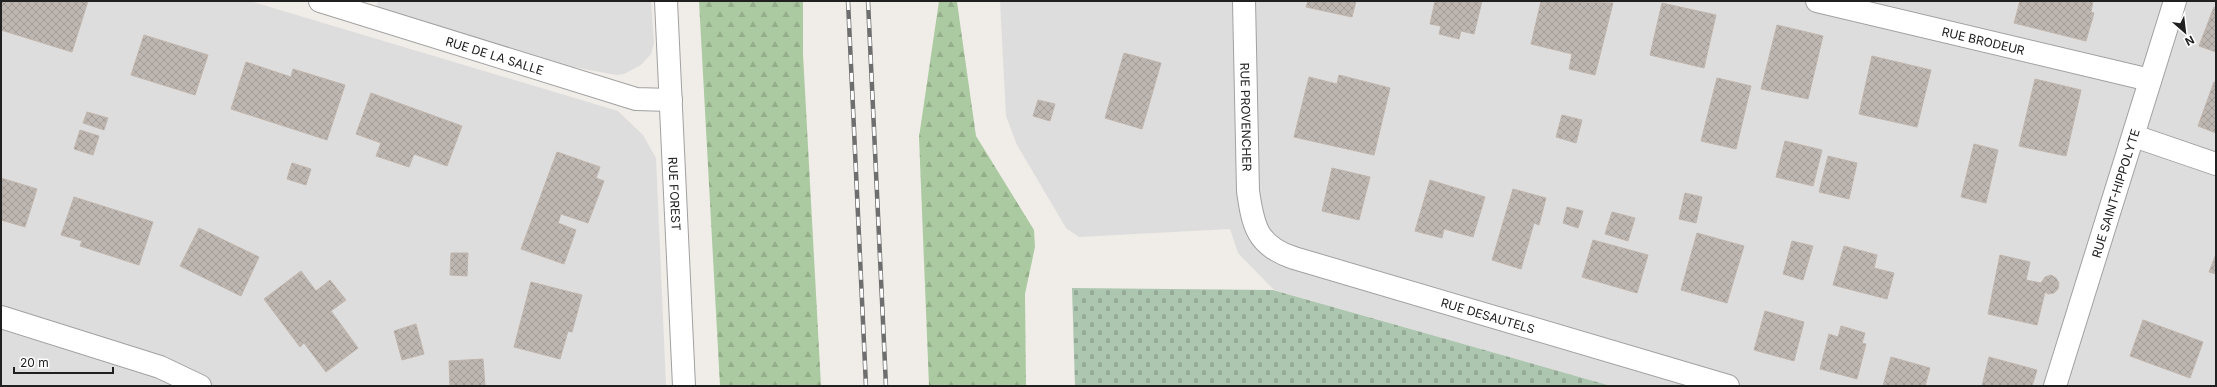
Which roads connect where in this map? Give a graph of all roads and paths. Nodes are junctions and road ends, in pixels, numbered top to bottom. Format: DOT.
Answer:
graph roads {
  1 [pos="320,1"];
  2 [pos="666,1"];
  3 [pos="1244,1"];
  4 [pos="1817,1"];
  5 [pos="2175,1"];
  6 [pos="2150,80"];
  7 [pos="671,100"];
  8 [pos="2134,136"];
  9 [pos="2216,164"];
  10 [pos="1257,231"];
  11 [pos="1,317"];
  12 [pos="200,386"];
  13 [pos="684,386"];
  14 [pos="1728,386"];
  15 [pos="2055,386"];
  1 -- 7 [label="street, RUE DE LA SALLE"];
  2 -- 7 [label="street, RUE FOREST"];
  3 -- 10 [label="street, RUE PROVENCHER"];
  4 -- 6 [label="street, RUE BRODEUR"];
  5 -- 6 [label="street, RUE SAINT-HIPPOLYTE"];
  6 -- 8 [label="street, RUE SAINT-HIPPOLYTE"];
  7 -- 13 [label="street, RUE FOREST"];
  8 -- 9 [label="street"];
  8 -- 15 [label="street, RUE SAINT-HIPPOLYTE"];
  10 -- 14 [label="street, RUE DESAUTELS"];
  11 -- 12 [label="street"];
}
